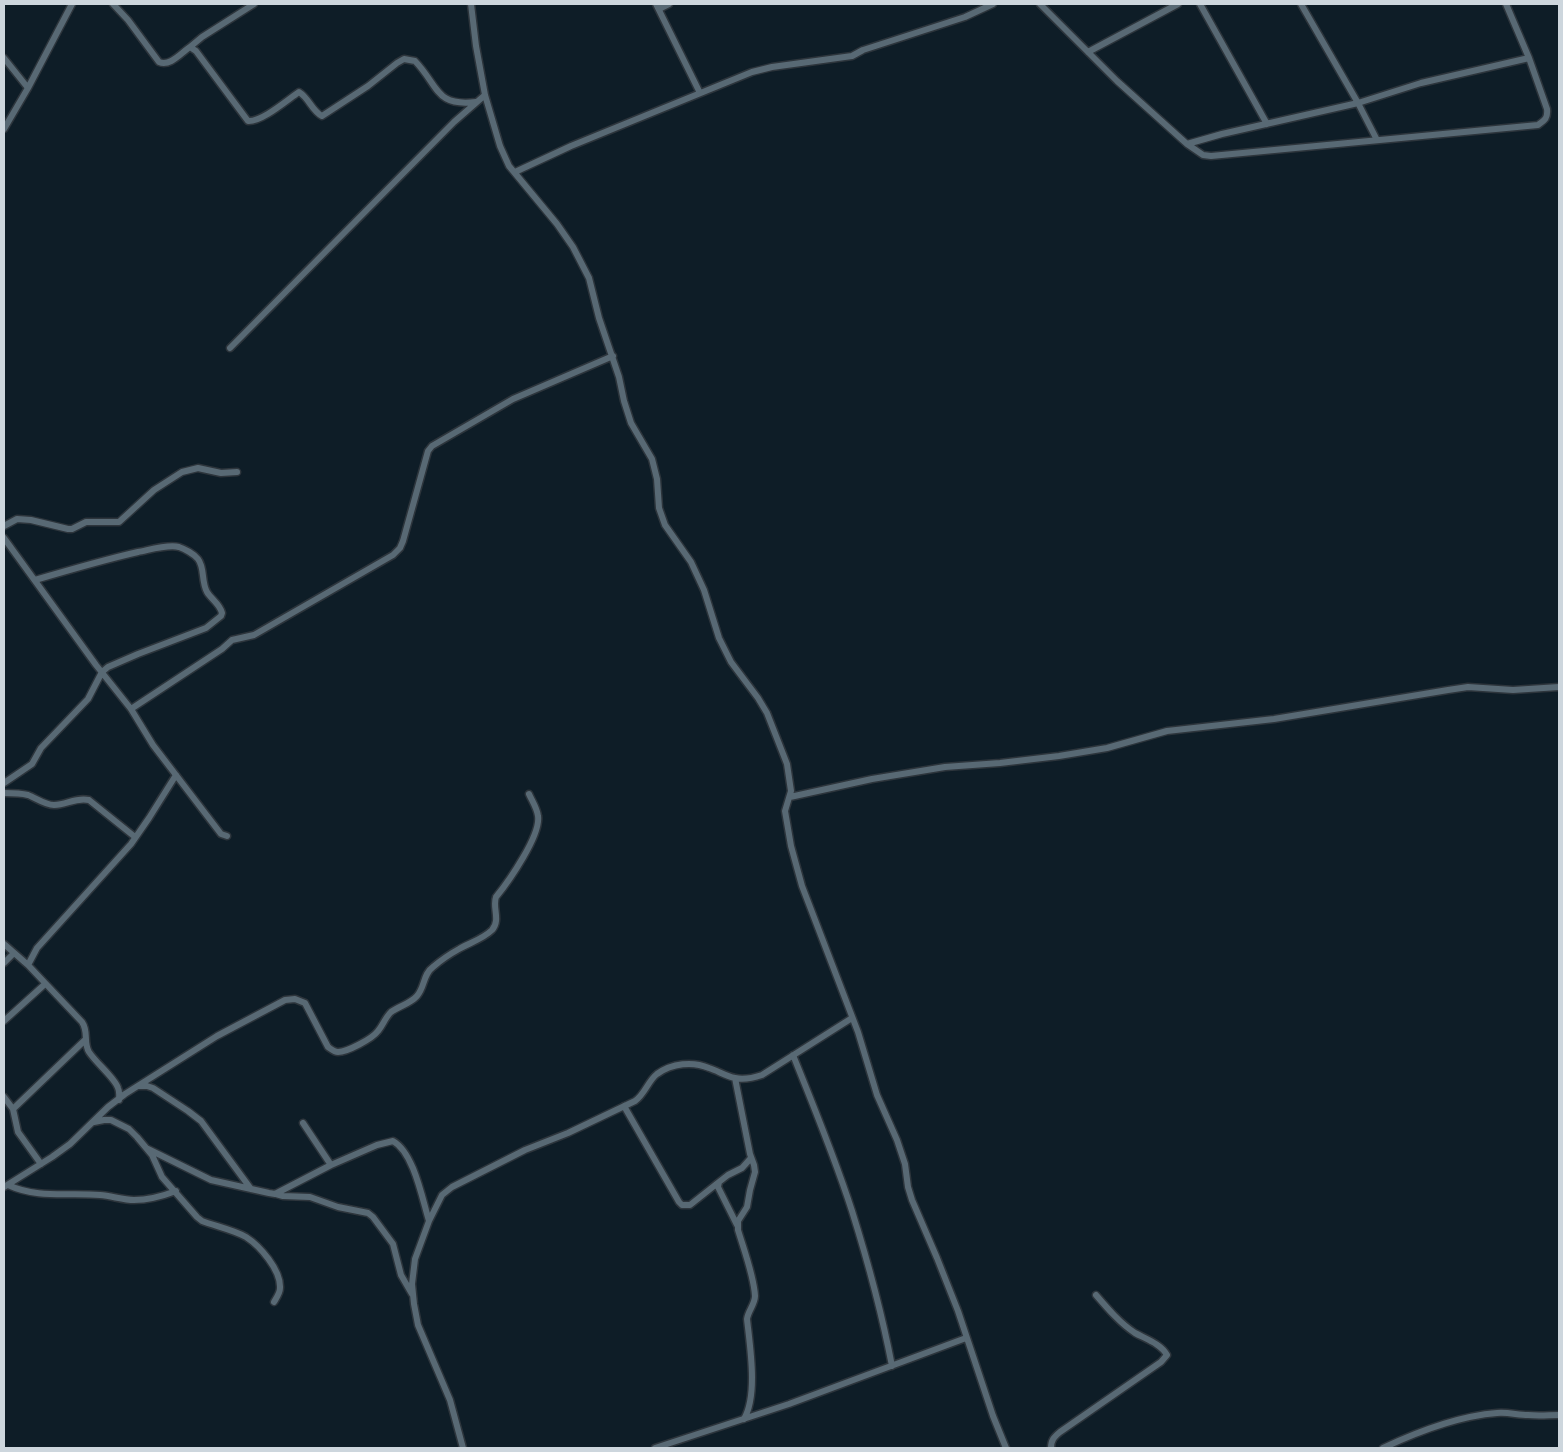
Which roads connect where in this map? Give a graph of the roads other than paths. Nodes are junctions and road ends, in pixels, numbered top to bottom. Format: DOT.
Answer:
graph roads {
  1 [pos="72,4"];
  2 [pos="113,4"];
  3 [pos="254,4"];
  4 [pos="471,4"];
  5 [pos="669,4"];
  6 [pos="993,4"];
  7 [pos="1040,4"];
  8 [pos="1178,4"];
  9 [pos="1200,4"];
  10 [pos="1301,4"];
  11 [pos="1506,4"];
  12 [pos="657,7"];
  13 [pos="190,47"];
  14 [pos="1088,52"];
  15 [pos="4,58"];
  16 [pos="1529,58"];
  17 [pos="28,88"];
  18 [pos="700,93"];
  19 [pos="485,95"];
  20 [pos="476,102"];
  21 [pos="1358,103"];
  22 [pos="1267,124"];
  23 [pos="4,129"];
  24 [pos="1377,140"];
  25 [pos="1186,144"];
  26 [pos="515,172"];
  27 [pos="230,348"];
  28 [pos="613,356"];
  29 [pos="237,472"];
  30 [pos="4,526"];
  31 [pos="4,538"];
  32 [pos="35,580"];
  33 [pos="102,672"];
  34 [pos="1559,687"];
  35 [pos="131,709"];
  36 [pos="176,775"];
  37 [pos="4,783"];
  38 [pos="4,793"];
  39 [pos="529,794"];
  40 [pos="790,796"];
  41 [pos="227,836"];
  42 [pos="135,837"];
  43 [pos="4,944"];
  44 [pos="14,953"];
  45 [pos="4,963"];
  46 [pos="28,965"];
  47 [pos="45,984"];
  48 [pos="852,1018"];
  49 [pos="4,1021"];
  50 [pos="85,1040"];
  51 [pos="793,1055"];
  52 [pos="735,1078"];
  53 [pos="138,1086"];
  54 [pos="4,1096"];
  55 [pos="119,1100"];
  56 [pos="624,1106"];
  57 [pos="13,1109"];
  58 [pos="92,1122"];
  59 [pos="303,1123"];
  60 [pos="148,1149"];
  61 [pos="751,1158"];
  62 [pos="41,1164"];
  63 [pos="331,1165"];
  64 [pos="719,1182"];
  65 [pos="6,1186"];
  66 [pos="252,1189"];
  67 [pos="176,1191"];
  68 [pos="275,1194"];
  69 [pos="429,1220"];
  70 [pos="737,1226"];
  71 [pos="1096,1295"];
  72 [pos="413,1296"];
  73 [pos="274,1302"];
  74 [pos="966,1338"];
  75 [pos="892,1366"];
  76 [pos="1559,1415"];
  77 [pos="744,1419"];
  78 [pos="463,1448"];
  79 [pos="655,1448"];
  80 [pos="1006,1448"];
  81 [pos="1051,1448"];
  82 [pos="1383,1448"];
  1 -- 17 [label="street"];
  2 -- 13 [label="street"];
  3 -- 13 [label="street"];
  4 -- 19 [label="street"];
  5 -- 12 [label="street"];
  6 -- 18 [label="street"];
  7 -- 14 [label="street"];
  8 -- 14 [label="street"];
  9 -- 22 [label="street"];
  10 -- 21 [label="street"];
  11 -- 16 [label="street"];
  12 -- 18 [label="street"];
  13 -- 20 [label="street"];
  14 -- 25 [label="street"];
  15 -- 17 [label="street"];
  16 -- 21 [label="street"];
  16 -- 24 [label="street"];
  17 -- 23 [label="street"];
  18 -- 26 [label="street"];
  19 -- 20 [label="street"];
  19 -- 26 [label="street"];
  20 -- 27 [label="street"];
  21 -- 22 [label="street"];
  21 -- 24 [label="street"];
  22 -- 25 [label="street"];
  24 -- 25 [label="street"];
  26 -- 28 [label="street"];
  28 -- 35 [label="street"];
  28 -- 40 [label="street"];
  29 -- 30 [label="street"];
  31 -- 32 [label="street"];
  32 -- 33 [label="street"];
  32 -- 33 [label="street"];
  33 -- 35 [label="street"];
  33 -- 37 [label="street"];
  34 -- 40 [label="street"];
  35 -- 36 [label="street"];
  36 -- 41 [label="street"];
  36 -- 42 [label="street"];
  38 -- 42 [label="street"];
  39 -- 53 [label="street"];
  40 -- 48 [label="street"];
  42 -- 46 [label="street"];
  43 -- 44 [label="street"];
  44 -- 45 [label="street"];
  44 -- 46 [label="street"];
  46 -- 47 [label="street"];
  47 -- 49 [label="street"];
  47 -- 50 [label="street"];
  48 -- 51 [label="street"];
  48 -- 74 [label="street"];
  50 -- 55 [label="street"];
  50 -- 57 [label="street"];
  51 -- 52 [label="street"];
  51 -- 75 [label="street"];
  52 -- 56 [label="street"];
  52 -- 61 [label="street"];
  53 -- 55 [label="street"];
  53 -- 66 [label="street"];
  54 -- 57 [label="street"];
  55 -- 58 [label="street"];
  56 -- 64 [label="street"];
  56 -- 69 [label="street"];
  57 -- 62 [label="street"];
  58 -- 60 [label="street"];
  58 -- 62 [label="street"];
  59 -- 63 [label="street"];
  60 -- 66 [label="street"];
  60 -- 67 [label="street"];
  61 -- 64 [label="street"];
  61 -- 70 [label="street"];
  62 -- 65 [label="street"];
  63 -- 68 [label="street"];
  63 -- 69 [label="street"];
  64 -- 70 [label="street"];
  65 -- 67 [label="street"];
  66 -- 68 [label="street"];
  67 -- 73 [label="street"];
  68 -- 72 [label="street"];
  69 -- 72 [label="street"];
  70 -- 77 [label="street"];
  71 -- 81 [label="street"];
  72 -- 78 [label="street"];
  74 -- 75 [label="street"];
  74 -- 80 [label="street"];
  75 -- 77 [label="street"];
  76 -- 82 [label="street"];
  77 -- 79 [label="street"];
}
